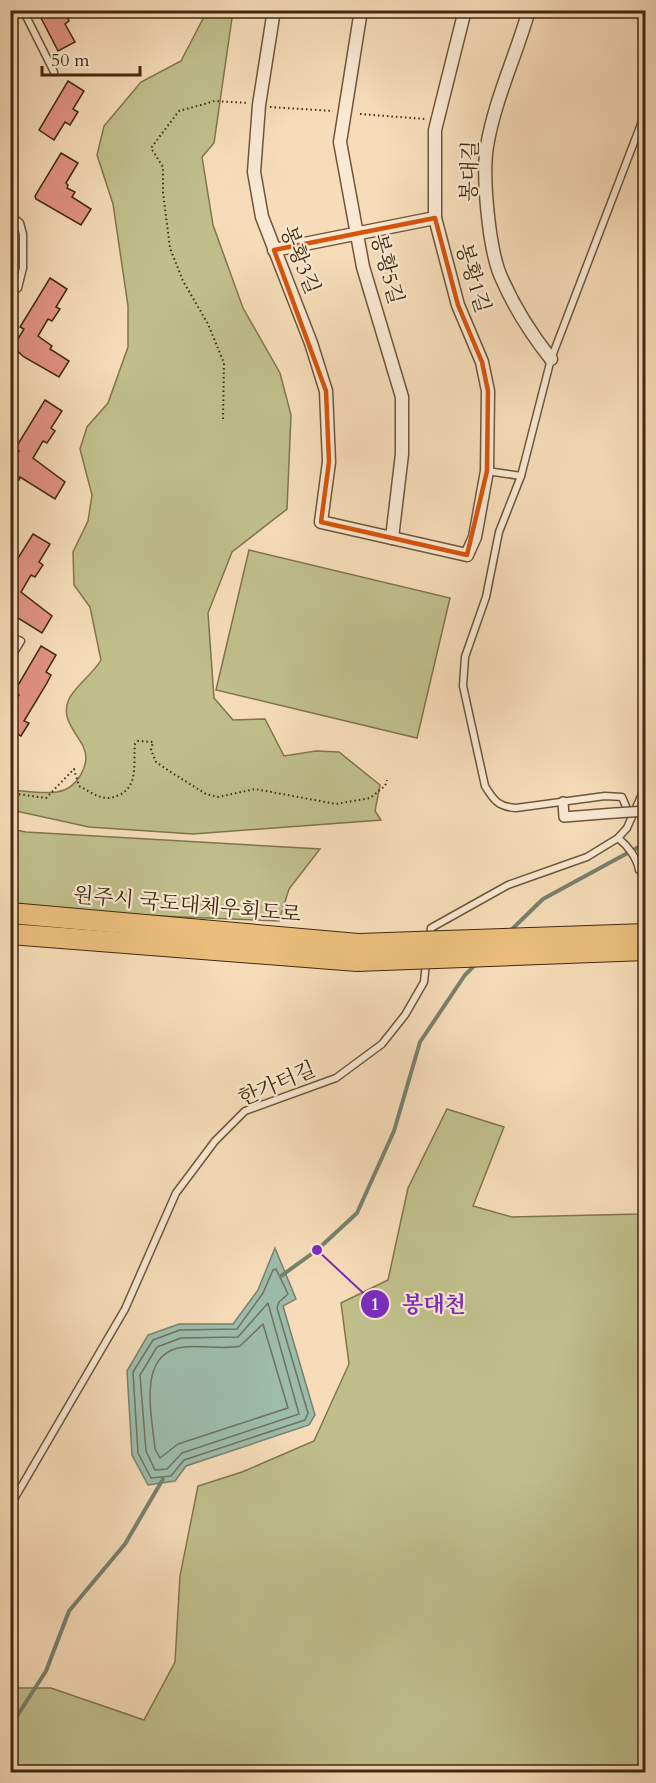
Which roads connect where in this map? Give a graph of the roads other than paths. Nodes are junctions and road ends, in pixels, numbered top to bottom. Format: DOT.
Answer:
graph roads {
  1 [pos="23,10"];
  2 [pos="274,10"];
  3 [pos="361,10"];
  4 [pos="465,10"];
  5 [pos="527,11"];
  6 [pos="54,72"];
  7 [pos="645,111"];
  8 [pos="10,214"];
  9 [pos="435,218"];
  10 [pos="356,233"];
  11 [pos="274,250"];
  12 [pos="10,294"];
  13 [pos="551,359"];
  14 [pos="487,471"];
  15 [pos="521,476"];
  16 [pos="392,538"];
  17 [pos="10,636"];
  18 [pos="10,660"];
  19 [pos="645,785"];
  20 [pos="563,802"];
  21 [pos="645,811"];
  22 [pos="631,820"];
  23 [pos="618,838"];
  24 [pos="645,870"];
  25 [pos="10,913"];
  26 [pos="10,934"];
  27 [pos="645,934"];
  28 [pos="645,950"];
  29 [pos="358,953"];
  30 [pos="10,1506"];
  1 -- 6 [label="lane"];
  2 -- 11 [label="street, 봉황3길"];
  3 -- 10 [label="street, 봉황5길"];
  4 -- 9 [label="street, 봉황1길"];
  5 -- 13 [label="street, 봉대길"];
  7 -- 13 [label="lane"];
  8 -- 12 [label="lane"];
  9 -- 10 [label="street"];
  9 -- 14 [label="street, 봉황1길"];
  10 -- 11 [label="street"];
  10 -- 16 [label="street, 봉황5길"];
  11 -- 16 [label="street, 봉황3길"];
  13 -- 15 [label="lane"];
  14 -- 15 [label="lane"];
  14 -- 16 [label="street, 봉황1길"];
  15 -- 20 [label="lane"];
  17 -- 18 [label="lane"];
  19 -- 22 [label="lane, 한가터길"];
  20 -- 21 [label="street, bridge"];
  20 -- 22 [label="lane"];
  22 -- 23 [label="lane, 한가터길"];
  23 -- 24 [label="lane"];
  23 -- 30 [label="lane, 한가터길"];
  25 -- 29 [label="highway, 원주시 국도대체우회도로"];
  26 -- 29 [label="highway, 원주시 국도대체우회도로"];
  27 -- 29 [label="highway, bridge"];
  28 -- 29 [label="highway, bridge"];
}
